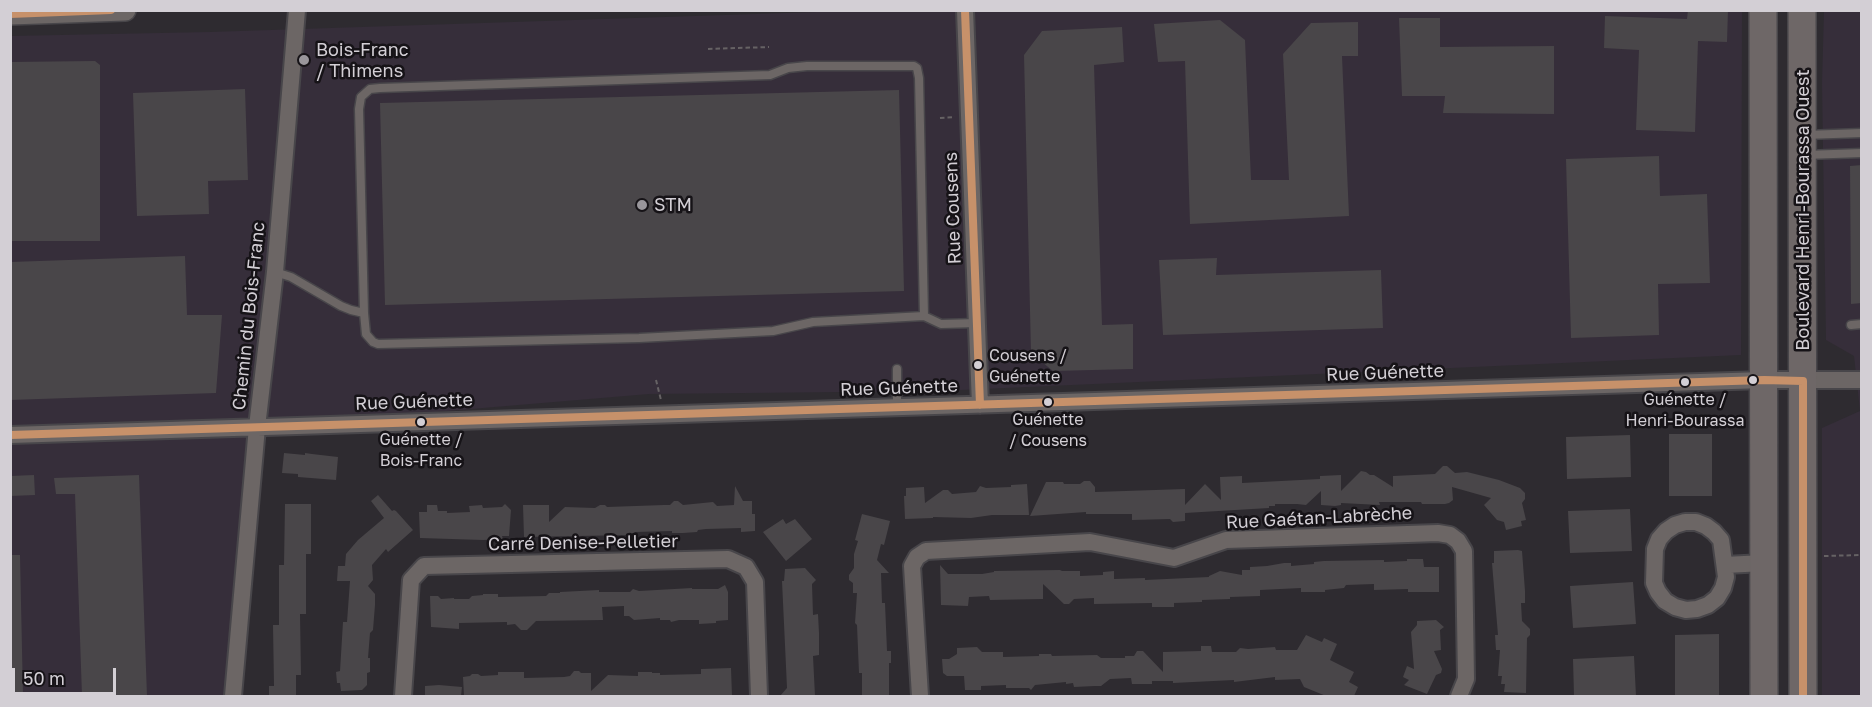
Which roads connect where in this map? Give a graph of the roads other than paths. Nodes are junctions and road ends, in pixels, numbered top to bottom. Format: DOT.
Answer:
graph roads {
  1 [pos="125,10"];
  2 [pos="297,10"];
  3 [pos="965,10"];
  4 [pos="1763,10"];
  5 [pos="1802,10"];
  6 [pos="10,14"];
  7 [pos="1862,133"];
  8 [pos="1803,145"];
  9 [pos="1862,153"];
  10 [pos="275,272"];
  11 [pos="364,313"];
  12 [pos="924,316"];
  13 [pos="977,323"];
  14 [pos="1862,324"];
  15 [pos="1851,325"];
  16 [pos="897,369"];
  17 [pos="1764,380"];
  18 [pos="1862,380"];
  19 [pos="1803,381"];
  20 [pos="980,405"];
  21 [pos="897,407"];
  22 [pos="257,427"];
  23 [pos="10,435"];
  24 [pos="1764,562"];
  25 [pos="1725,565"];
  26 [pos="233,696"];
  27 [pos="403,696"];
  28 [pos="759,696"];
  29 [pos="920,696"];
  30 [pos="1459,696"];
  31 [pos="1764,696"];
  32 [pos="1803,696"];
  1 -- 6 [label="street"];
  2 -- 10 [label="street, Chemin du Bois-Franc"];
  3 -- 13 [label="street, Rue Cousens"];
  4 -- 17 [label="main road"];
  5 -- 8 [label="main road, Boulevard Henri-Bourassa Ouest"];
  7 -- 8 [label="lane"];
  8 -- 9 [label="lane"];
  8 -- 19 [label="main road, Boulevard Henri-Bourassa Ouest"];
  10 -- 11 [label="lane"];
  10 -- 22 [label="street, Chemin du Bois-Franc"];
  11 -- 12 [label="lane"];
  11 -- 12 [label="lane"];
  12 -- 13 [label="lane"];
  13 -- 20 [label="street, Rue Cousens"];
  14 -- 15 [label="lane"];
  16 -- 21 [label="lane"];
  17 -- 19 [label="street, Rue Guénette"];
  17 -- 20 [label="street, Rue Guénette"];
  17 -- 24 [label="main road"];
  18 -- 19 [label="street, Rue Guénette"];
  19 -- 32 [label="main road, Boulevard Henri-Bourassa Ouest"];
  20 -- 21 [label="street, Rue Guénette"];
  21 -- 22 [label="street, Rue Guénette"];
  22 -- 23 [label="street, Rue Guénette"];
  22 -- 26 [label="street, Chemin du Bois-Franc"];
  24 -- 25 [label="street"];
  24 -- 31 [label="main road"];
  25 -- 25 [label="street"];
  27 -- 28 [label="street, Carré Denise-Pelletier"];
  29 -- 30 [label="street, Rue Gaétan-Labrèche"];
}
